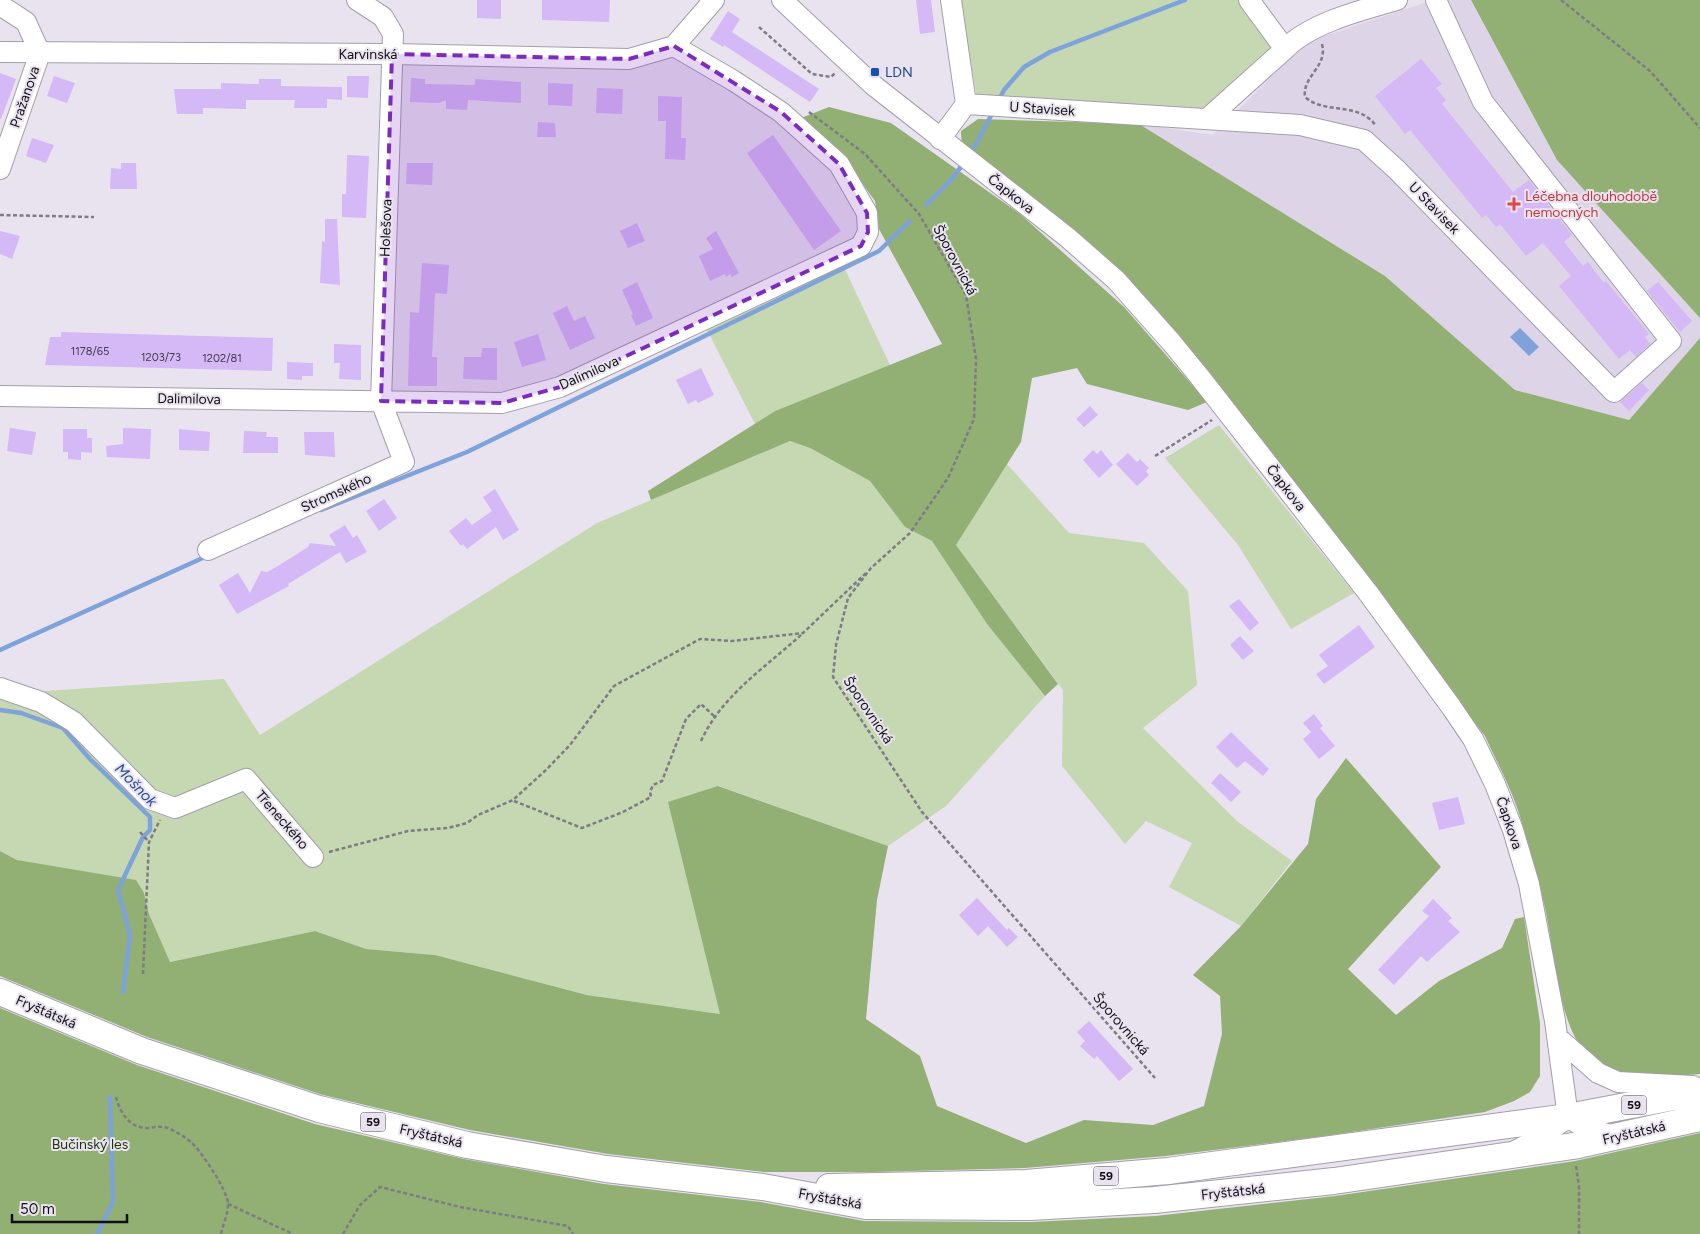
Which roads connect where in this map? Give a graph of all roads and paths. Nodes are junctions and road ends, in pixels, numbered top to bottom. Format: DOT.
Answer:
graph roads {
  1 [pos="357,0"];
  2 [pos="714,0"];
  3 [pos="782,0"];
  4 [pos="951,0"];
  5 [pos="1249,0"];
  6 [pos="1397,0"];
  7 [pos="1436,0"];
  8 [pos="1561,0"];
  9 [pos="0,5"];
  10 [pos="759,27"];
  11 [pos="1317,28"];
  12 [pos="674,46"];
  13 [pos="1285,49"];
  14 [pos="0,52"];
  15 [pos="40,53"];
  16 [pos="392,54"];
  17 [pos="846,62"];
  18 [pos="966,104"];
  19 [pos="803,108"];
  20 [pos="1207,119"];
  21 [pos="1700,128"];
  22 [pos="940,139"];
  23 [pos="1379,154"];
  24 [pos="0,169"];
  25 [pos="0,214"];
  26 [pos="94,217"];
  27 [pos="0,396"];
  28 [pos="381,402"];
  29 [pos="1226,411"];
  30 [pos="1155,456"];
  31 [pos="208,550"];
  32 [pos="871,568"];
  33 [pos="803,633"];
  34 [pos="0,688"];
  35 [pos="715,717"];
  36 [pos="702,740"];
  37 [pos="513,800"];
  38 [pos="167,805"];
  39 [pos="140,832"];
  40 [pos="149,842"];
  41 [pos="313,857"];
  42 [pos="143,974"];
  43 [pos="0,992"];
  44 [pos="1557,1036"];
  45 [pos="1155,1078"];
  46 [pos="1700,1086"];
  47 [pos="1700,1092"];
  48 [pos="116,1097"];
  49 [pos="1568,1117"];
  50 [pos="1700,1118"];
  51 [pos="1616,1137"];
  52 [pos="1573,1146"];
  53 [pos="1508,1156"];
  54 [pos="763,1187"];
  55 [pos="228,1204"];
  56 [pos="221,1234"];
  57 [pos="293,1234"];
  58 [pos="343,1234"];
  59 [pos="573,1234"];
  60 [pos="1578,1234"];
  1 -- 16 [label="street, Holešova"];
  2 -- 12 [label="street"];
  3 -- 17 [label="street, Čapkova"];
  4 -- 18 [label="street"];
  5 -- 13 [label="street"];
  6 -- 11 [label="street"];
  7 -- 23 [label="street, U Stavisek"];
  8 -- 21 [label="path"];
  9 -- 15 [label="street"];
  10 -- 17 [label="path"];
  11 -- 13 [label="street"];
  11 -- 23 [label="path"];
  12 -- 16 [label="street, Karvinská"];
  12 -- 28 [label="street, Dalimilova"];
  13 -- 20 [label="street"];
  14 -- 15 [label="street, Karvinská"];
  15 -- 16 [label="street, Karvinská"];
  15 -- 24 [label="street, Pražanova"];
  16 -- 28 [label="street, Holešova"];
  17 -- 22 [label="street, Čapkova"];
  18 -- 20 [label="street, U Stavisek"];
  18 -- 22 [label="street"];
  19 -- 32 [label="path, Šporovnická"];
  20 -- 23 [label="street, U Stavisek"];
  22 -- 29 [label="street, Čapkova"];
  25 -- 26 [label="path"];
  27 -- 28 [label="street, Dalimilova"];
  28 -- 31 [label="street, Stromského"];
  29 -- 30 [label="path"];
  29 -- 44 [label="street, Čapkova"];
  32 -- 33 [label="path"];
  32 -- 45 [label="path, Šporovnická"];
  33 -- 35 [label="path"];
  33 -- 37 [label="path"];
  34 -- 38 [label="street"];
  35 -- 36 [label="path"];
  35 -- 37 [label="path"];
  37 -- 41 [label="path"];
  38 -- 40 [label="path"];
  38 -- 41 [label="street, Třeneckého"];
  39 -- 40 [label="path"];
  40 -- 42 [label="path"];
  43 -- 54 [label="main road, Fryštátská / 59"];
  44 -- 46 [label="street"];
  44 -- 49 [label="street, Čapkova"];
  47 -- 49 [label="main road, Fryštátská / 59"];
  48 -- 55 [label="path"];
  49 -- 51 [label="street"];
  49 -- 53 [label="street"];
  49 -- 54 [label="main road, Fryštátská / 59"];
  50 -- 51 [label="main road, Fryštátská / 59"];
  51 -- 52 [label="main road, Fryštátská / 59"];
  52 -- 53 [label="main road, Fryštátská / 59"];
  52 -- 60 [label="path"];
  53 -- 54 [label="main road, Fryštátská / 59"];
  55 -- 56 [label="path"];
  55 -- 57 [label="path"];
  58 -- 59 [label="path"];
}
